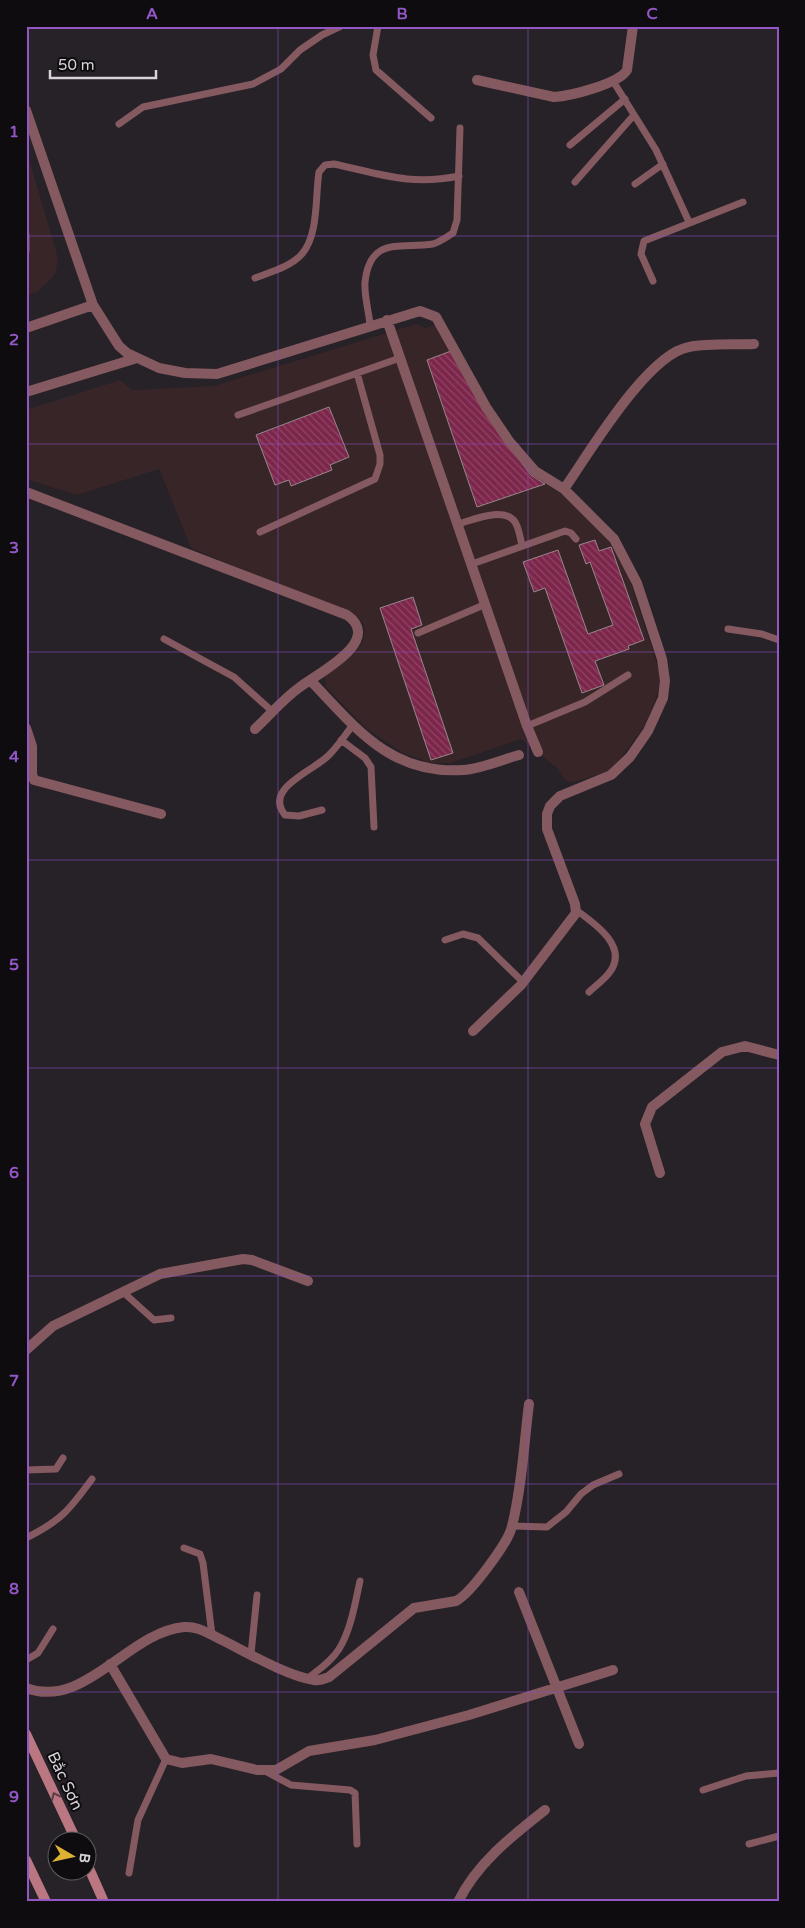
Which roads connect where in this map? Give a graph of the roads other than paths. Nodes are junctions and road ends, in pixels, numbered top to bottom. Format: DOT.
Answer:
graph roads {
  1 [pos="340,26"];
  2 [pos="378,26"];
  3 [pos="633,26"];
  4 [pos="477,80"];
  5 [pos="613,81"];
  6 [pos="625,99"];
  7 [pos="26,110"];
  8 [pos="634,115"];
  9 [pos="431,118"];
  10 [pos="119,124"];
  11 [pos="460,128"];
  12 [pos="570,145"];
  13 [pos="663,164"];
  14 [pos="458,176"];
  15 [pos="575,182"];
  16 [pos="635,184"];
  17 [pos="743,202"];
  18 [pos="689,222"];
  19 [pos="26,235"];
  20 [pos="26,252"];
  21 [pos="255,278"];
  22 [pos="653,281"];
  23 [pos="93,305"];
  24 [pos="387,320"];
  25 [pos="370,325"];
  26 [pos="26,328"];
  27 [pos="754,344"];
  28 [pos="400,358"];
  29 [pos="134,359"];
  30 [pos="357,373"];
  31 [pos="26,392"];
  32 [pos="238,415"];
  33 [pos="564,489"];
  34 [pos="26,492"];
  35 [pos="458,524"];
  36 [pos="260,532"];
  37 [pos="576,540"];
  38 [pos="522,545"];
  39 [pos="472,564"];
  40 [pos="486,604"];
  41 [pos="728,629"];
  42 [pos="418,633"];
  43 [pos="164,639"];
  44 [pos="779,640"];
  45 [pos="628,675"];
  46 [pos="310,680"];
  47 [pos="273,712"];
  48 [pos="353,725"];
  49 [pos="527,726"];
  50 [pos="26,728"];
  51 [pos="255,729"];
  52 [pos="341,740"];
  53 [pos="538,752"];
  54 [pos="518,755"];
  55 [pos="322,810"];
  56 [pos="161,814"];
  57 [pos="374,827"];
  58 [pos="576,910"];
  59 [pos="445,940"];
  60 [pos="524,982"];
  61 [pos="589,992"];
  62 [pos="473,1031"];
  63 [pos="779,1055"];
  64 [pos="660,1173"];
  65 [pos="308,1281"];
  66 [pos="123,1292"];
  67 [pos="171,1318"];
  68 [pos="26,1350"];
  69 [pos="529,1404"];
  70 [pos="63,1458"];
  71 [pos="26,1470"];
  72 [pos="619,1474"];
  73 [pos="92,1480"];
  74 [pos="512,1526"];
  75 [pos="26,1538"];
  76 [pos="184,1548"];
  77 [pos="360,1581"];
  78 [pos="519,1592"];
  79 [pos="257,1595"];
  80 [pos="53,1629"];
  81 [pos="212,1635"];
  82 [pos="251,1654"];
  83 [pos="26,1660"];
  84 [pos="110,1664"];
  85 [pos="613,1670"];
  86 [pos="306,1679"];
  87 [pos="556,1687"];
  88 [pos="26,1688"];
  89 [pos="26,1734"];
  90 [pos="579,1744"];
  91 [pos="166,1759"];
  92 [pos="265,1772"];
  93 [pos="779,1774"];
  94 [pos="703,1790"];
  95 [pos="545,1810"];
  96 [pos="71,1830"];
  97 [pos="779,1836"];
  98 [pos="357,1844"];
  99 [pos="749,1844"];
  100 [pos="26,1860"];
  101 [pos="129,1873"];
  102 [pos="94,1880"];
  103 [pos="46,1902"];
  104 [pos="104,1902"];
  105 [pos="458,1902"];
  1 -- 10 [label="lane"];
  2 -- 9 [label="lane"];
  3 -- 5 [label="street"];
  4 -- 5 [label="street"];
  5 -- 6 [label="lane"];
  6 -- 8 [label="lane"];
  6 -- 12 [label="lane"];
  7 -- 23 [label="street"];
  8 -- 13 [label="lane"];
  8 -- 15 [label="lane"];
  11 -- 14 [label="lane"];
  13 -- 16 [label="lane"];
  13 -- 18 [label="lane"];
  14 -- 21 [label="lane"];
  14 -- 25 [label="lane"];
  17 -- 18 [label="lane"];
  18 -- 22 [label="lane"];
  19 -- 20 [label="lane"];
  23 -- 26 [label="street"];
  23 -- 29 [label="street"];
  24 -- 25 [label="street"];
  24 -- 28 [label="street"];
  24 -- 33 [label="street"];
  25 -- 29 [label="street"];
  27 -- 33 [label="street"];
  28 -- 30 [label="lane"];
  28 -- 35 [label="street"];
  29 -- 31 [label="street"];
  30 -- 32 [label="lane"];
  30 -- 36 [label="lane"];
  33 -- 58 [label="street"];
  34 -- 46 [label="street"];
  35 -- 38 [label="lane"];
  35 -- 39 [label="street"];
  37 -- 38 [label="lane"];
  38 -- 39 [label="lane"];
  39 -- 40 [label="street"];
  40 -- 42 [label="lane"];
  40 -- 49 [label="street"];
  41 -- 44 [label="lane"];
  43 -- 47 [label="lane"];
  45 -- 49 [label="lane"];
  46 -- 47 [label="street"];
  46 -- 48 [label="street"];
  47 -- 51 [label="street"];
  48 -- 52 [label="lane"];
  48 -- 54 [label="street"];
  49 -- 53 [label="street"];
  50 -- 56 [label="street"];
  52 -- 55 [label="lane"];
  52 -- 57 [label="lane"];
  58 -- 60 [label="street"];
  58 -- 61 [label="lane"];
  59 -- 60 [label="lane"];
  60 -- 62 [label="street"];
  63 -- 64 [label="street"];
  65 -- 66 [label="street"];
  66 -- 67 [label="lane"];
  66 -- 68 [label="street"];
  69 -- 74 [label="street"];
  70 -- 71 [label="lane"];
  72 -- 74 [label="lane"];
  73 -- 75 [label="lane"];
  74 -- 86 [label="street"];
  76 -- 81 [label="lane"];
  77 -- 86 [label="lane"];
  78 -- 87 [label="street"];
  79 -- 82 [label="lane"];
  80 -- 83 [label="lane"];
  81 -- 82 [label="street"];
  81 -- 84 [label="street"];
  82 -- 86 [label="street"];
  84 -- 88 [label="street"];
  84 -- 91 [label="street"];
  85 -- 87 [label="street"];
  87 -- 90 [label="street"];
  87 -- 92 [label="street"];
  96 -- 89 [label="main road, Bắc Sơn, one-way"];
  91 -- 92 [label="street"];
  91 -- 101 [label="lane"];
  92 -- 98 [label="lane"];
  93 -- 94 [label="lane"];
  95 -- 105 [label="street"];
  97 -- 99 [label="lane"];
  100 -- 103 [label="main road"];
  102 -- 104 [label="main road"];
}
